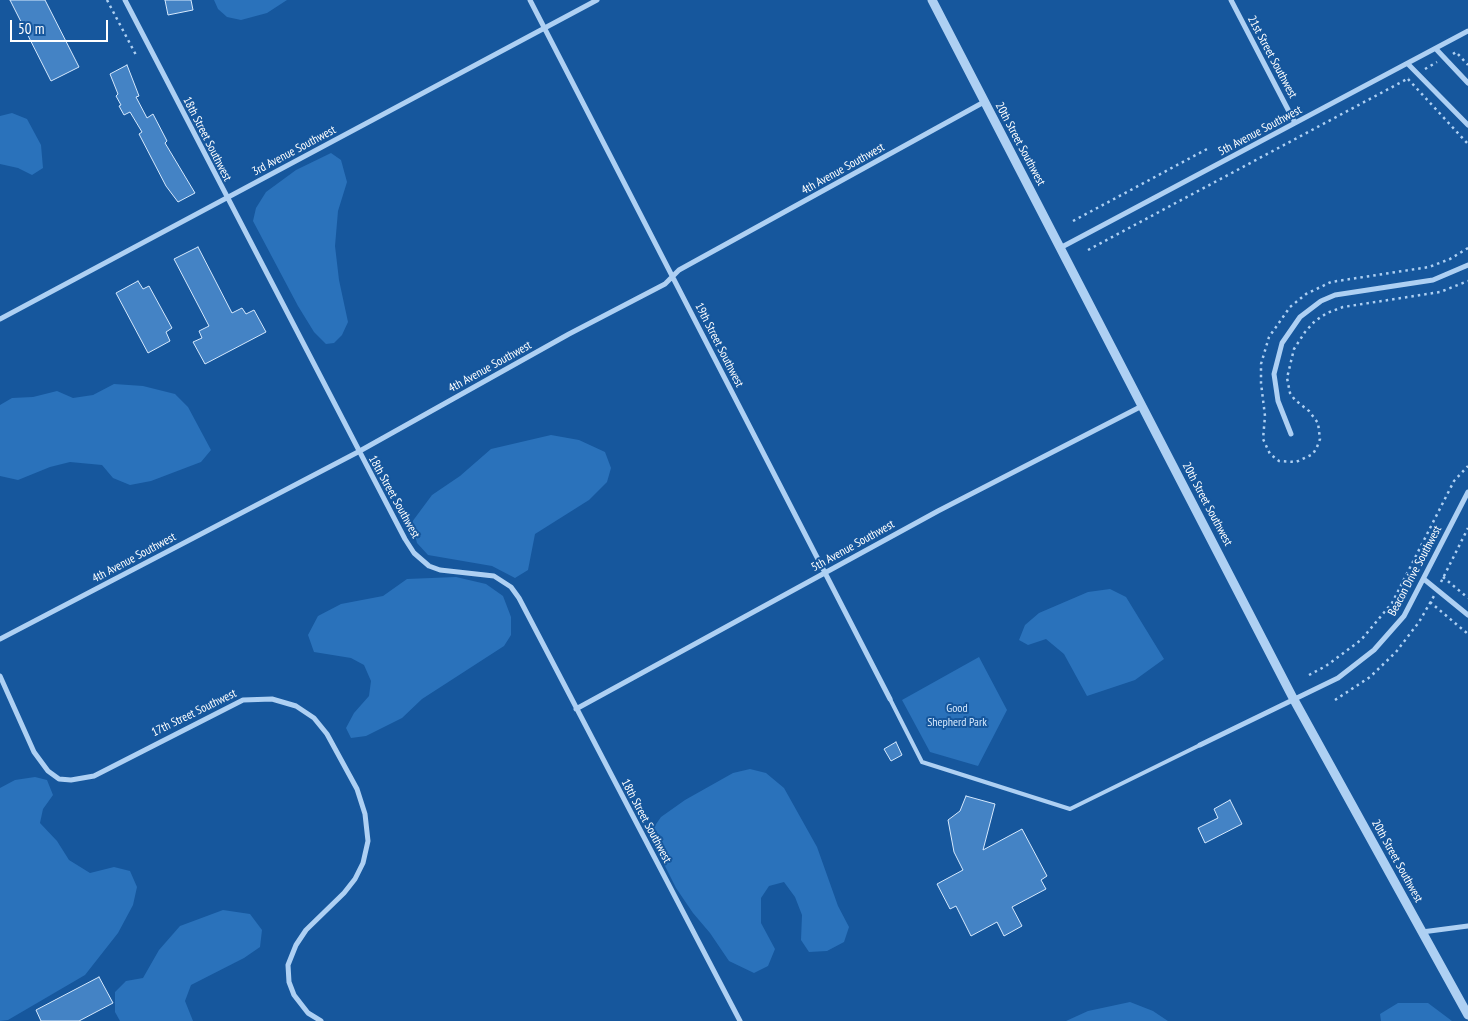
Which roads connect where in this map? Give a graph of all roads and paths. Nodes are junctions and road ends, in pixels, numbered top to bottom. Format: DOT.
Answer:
graph roads {
  1 [pos="107,0"];
  2 [pos="125,0"];
  3 [pos="530,0"];
  4 [pos="597,0"];
  5 [pos="932,0"];
  6 [pos="1231,0"];
  7 [pos="545,28"];
  8 [pos="1468,31"];
  9 [pos="1436,48"];
  10 [pos="136,55"];
  11 [pos="1445,58"];
  12 [pos="1408,64"];
  13 [pos="1468,65"];
  14 [pos="1417,73"];
  15 [pos="1408,79"];
  16 [pos="1468,82"];
  17 [pos="984,102"];
  18 [pos="1295,123"];
  19 [pos="1468,125"];
  20 [pos="1468,144"];
  21 [pos="1207,149"];
  22 [pos="226,198"];
  23 [pos="1073,221"];
  24 [pos="1060,248"];
  25 [pos="1468,248"];
  26 [pos="1088,250"];
  27 [pos="1468,265"];
  28 [pos="673,275"];
  29 [pos="1468,281"];
  30 [pos="0,319"];
  31 [pos="1143,406"];
  32 [pos="1291,434"];
  33 [pos="358,452"];
  34 [pos="1468,466"];
  35 [pos="1468,492"];
  36 [pos="1468,528"];
  37 [pos="825,574"];
  38 [pos="1425,580"];
  39 [pos="1468,598"];
  40 [pos="1468,615"];
  41 [pos="1468,634"];
  42 [pos="0,639"];
  43 [pos="1309,675"];
  44 [pos="0,676"];
  45 [pos="1293,698"];
  46 [pos="890,699"];
  47 [pos="1335,700"];
  48 [pos="576,709"];
  49 [pos="1200,745"];
  50 [pos="1468,926"];
  51 [pos="1422,932"];
  52 [pos="1468,1015"];
  53 [pos="321,1021"];
  54 [pos="740,1021"];
  1 -- 10 [label="path"];
  2 -- 22 [label="street, 18th Street Southwest"];
  3 -- 7 [label="street, 19th Street Southwest"];
  4 -- 7 [label="street, 3rd Avenue Southwest"];
  5 -- 17 [label="street, 20th Street Southwest"];
  6 -- 18 [label="street, 21st Street Southwest"];
  7 -- 22 [label="street, 3rd Avenue Southwest"];
  7 -- 28 [label="street, 19th Street Southwest"];
  8 -- 9 [label="street, 5th Avenue Southwest"];
  9 -- 11 [label="street"];
  9 -- 12 [label="street, 5th Avenue Southwest"];
  11 -- 13 [label="path"];
  11 -- 14 [label="path"];
  11 -- 16 [label="street"];
  12 -- 14 [label="street"];
  12 -- 18 [label="street, 5th Avenue Southwest"];
  14 -- 15 [label="path"];
  14 -- 19 [label="street"];
  15 -- 20 [label="path"];
  15 -- 26 [label="path"];
  17 -- 24 [label="street, 20th Street Southwest"];
  17 -- 28 [label="street, 4th Avenue Southwest"];
  18 -- 24 [label="street, 5th Avenue Southwest"];
  21 -- 23 [label="path"];
  22 -- 30 [label="street, 3rd Avenue Southwest"];
  22 -- 33 [label="street, 18th Street Southwest"];
  24 -- 31 [label="street, 20th Street Southwest"];
  25 -- 29 [label="path"];
  27 -- 32 [label="street"];
  28 -- 33 [label="street, 4th Avenue Southwest"];
  28 -- 37 [label="street, 19th Street Southwest"];
  31 -- 37 [label="street, 5th Avenue Southwest"];
  31 -- 45 [label="street, 20th Street Southwest"];
  33 -- 42 [label="street, 4th Avenue Southwest"];
  33 -- 48 [label="street, 18th Street Southwest"];
  34 -- 43 [label="path"];
  35 -- 38 [label="street, Beacon Drive Southwest"];
  36 -- 39 [label="path"];
  37 -- 46 [label="street, 19th Street Southwest"];
  37 -- 48 [label="street, 5th Avenue Southwest"];
  38 -- 40 [label="street"];
  38 -- 45 [label="street, Beacon Drive Southwest"];
  41 -- 47 [label="path"];
  44 -- 53 [label="street, 17th Street Southwest"];
  45 -- 49 [label="street, Beacon Drive Southwest"];
  45 -- 51 [label="street, 20th Street Southwest"];
  46 -- 49 [label="lane"];
  48 -- 54 [label="street, 18th Street Southwest"];
  50 -- 51 [label="street"];
  51 -- 52 [label="street, 20th Street Southwest"];
}
